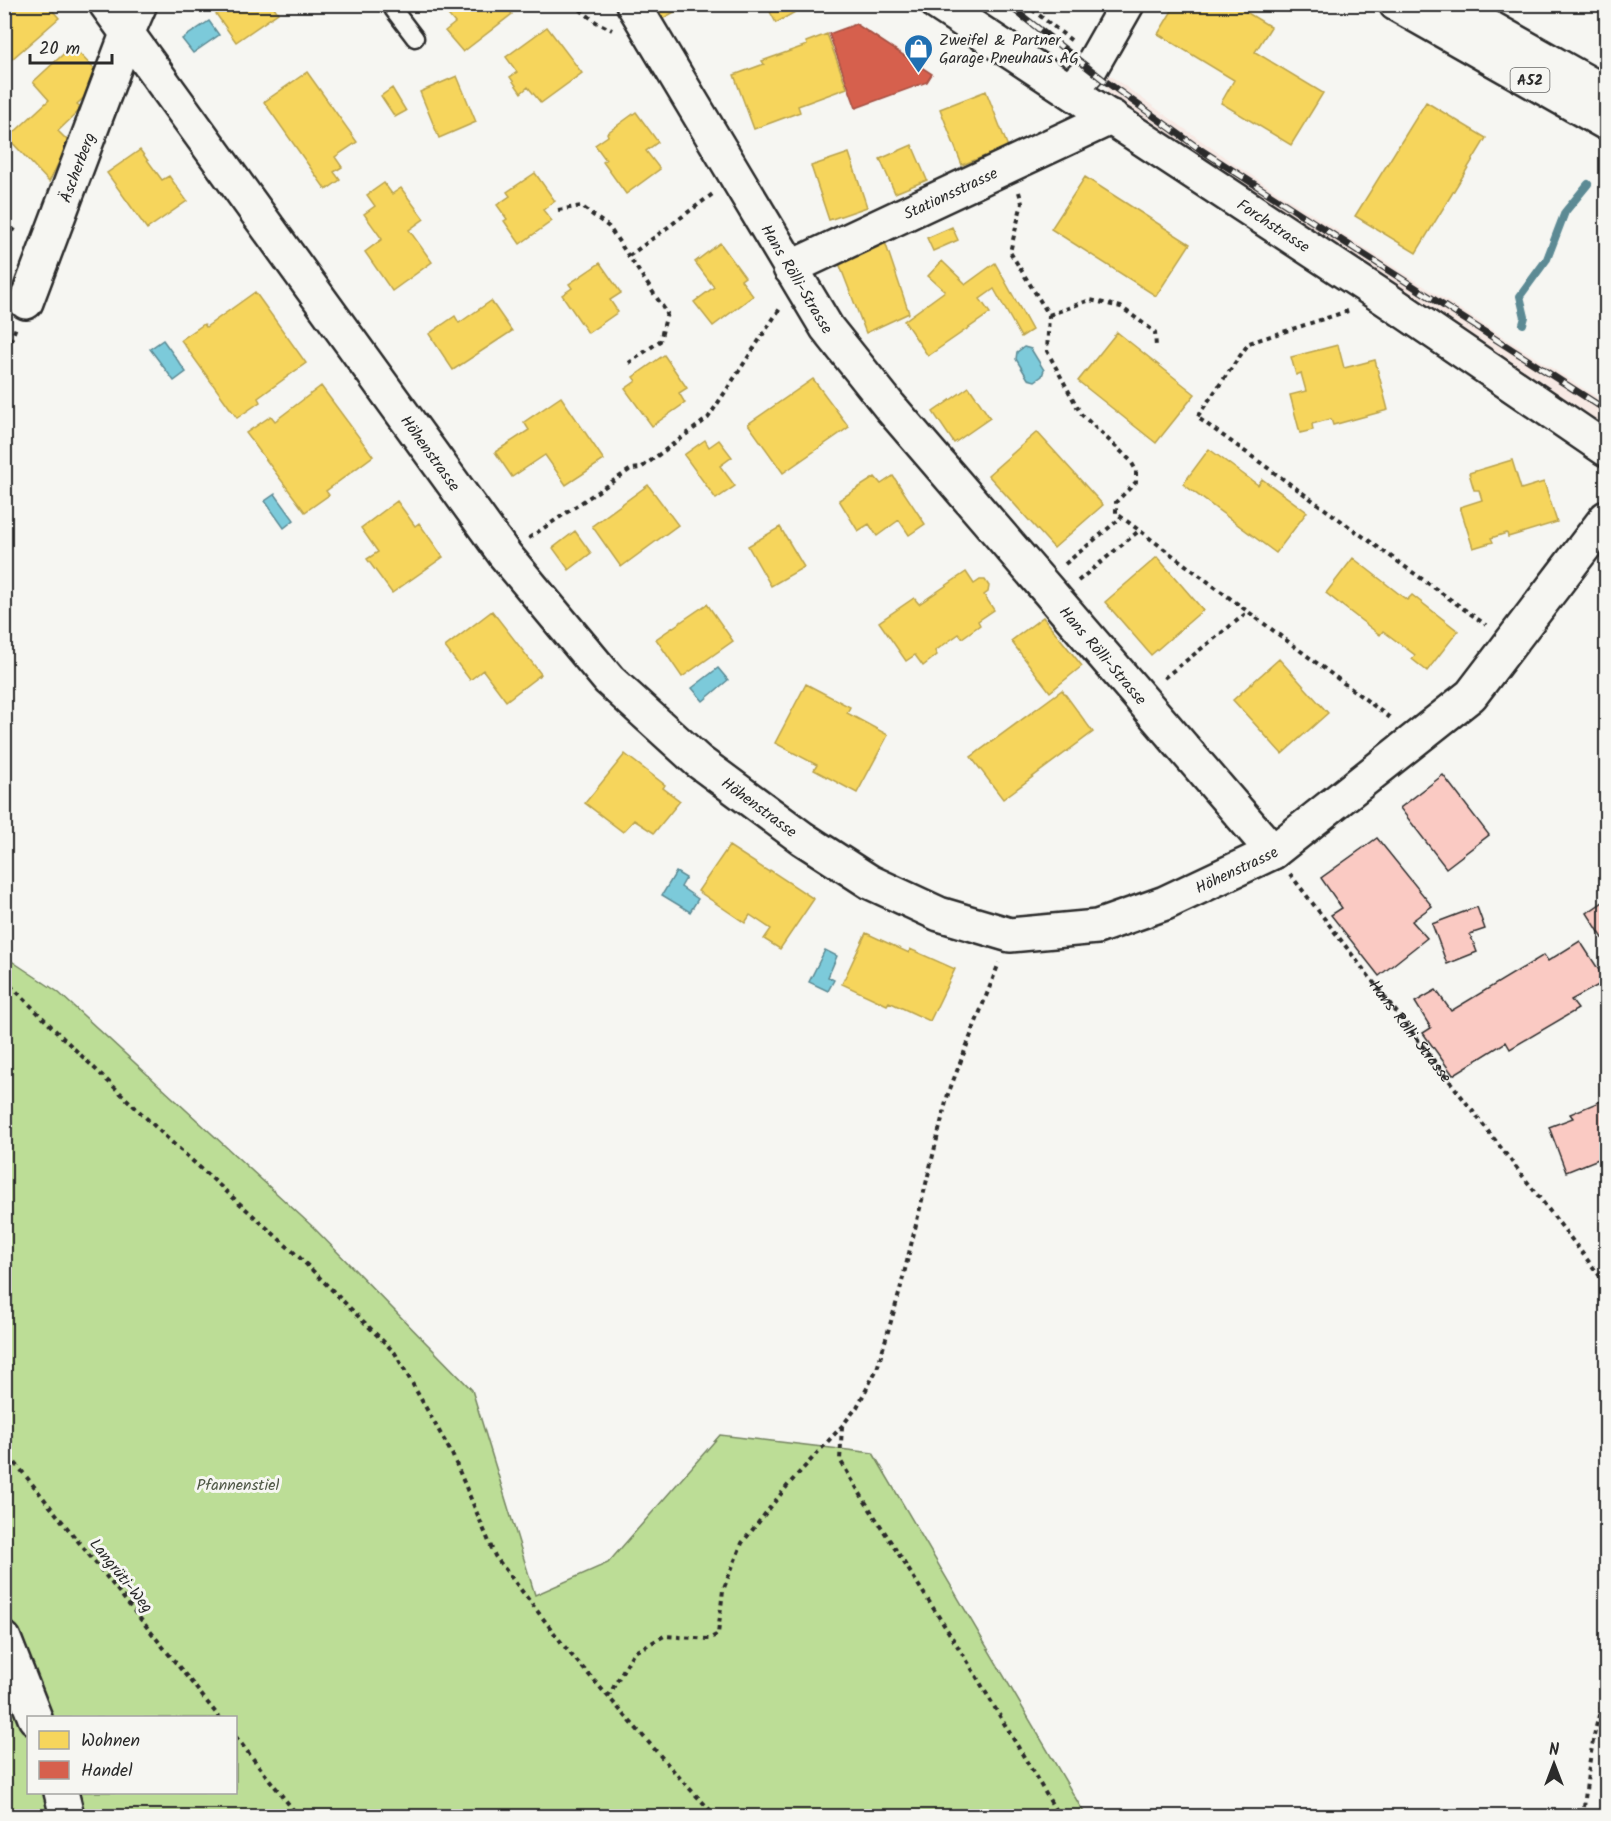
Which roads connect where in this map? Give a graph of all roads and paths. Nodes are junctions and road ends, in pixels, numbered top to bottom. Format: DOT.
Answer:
graph roads {
  1 [pos="106,4"];
  2 [pos="140,4"];
  3 [pos="399,4"];
  4 [pos="633,4"];
  5 [pos="938,4"];
  6 [pos="1025,4"];
  7 [pos="1127,4"];
  8 [pos="1396,4"];
  9 [pos="1448,4"];
  10 [pos="1551,4"];
  11 [pos="1557,4"];
  12 [pos="127,34"];
  13 [pos="415,38"];
  14 [pos="1095,59"];
  15 [pos="1071,90"];
  16 [pos="1606,93"];
  17 [pos="1112,117"];
  18 [pos="1606,123"];
  19 [pos="1010,165"];
  20 [pos="736,176"];
  21 [pos="558,210"];
  22 [pos="629,256"];
  23 [pos="794,275"];
  24 [pos="26,302"];
  25 [pos="1358,308"];
  26 [pos="1049,315"];
  27 [pos="1156,348"];
  28 [pos="629,363"];
  29 [pos="1606,449"];
  30 [pos="1122,517"];
  31 [pos="1606,518"];
  32 [pos="1140,530"];
  33 [pos="505,555"];
  34 [pos="1050,591"];
  35 [pos="1248,612"];
  36 [pos="1511,643"];
  37 [pos="1140,697"];
  38 [pos="1417,738"];
  39 [pos="1273,852"];
  40 [pos="1010,934"];
  41 [pos="4,979"];
  42 [pos="1606,1284"];
  43 [pos="842,1426"];
  44 [pos="4,1449"];
  45 [pos="4,1639"];
  46 [pos="1606,1694"];
  47 [pos="608,1697"];
  48 [pos="34,1716"];
  49 [pos="218,1716"];
  50 [pos="237,1738"];
  51 [pos="62,1794"];
  52 [pos="67,1816"];
  53 [pos="298,1816"];
  54 [pos="716,1816"];
  55 [pos="1059,1816"];
  56 [pos="1583,1816"];
  1 -- 12 [label="main road, Höhenstrasse"];
  2 -- 12 [label="main road, Äscherberg"];
  3 -- 13 [label="lane"];
  4 -- 20 [label="main road, Hans Rölli-Strasse"];
  5 -- 15 [label="main road, Forchstrasse"];
  6 -- 14 [label="path"];
  7 -- 14 [label="main road"];
  8 -- 18 [label="main road, A52"];
  9 -- 16 [label="main road, A52"];
  10 -- 11 [label="path"];
  12 -- 24 [label="main road, Äscherberg"];
  12 -- 33 [label="main road, Höhenstrasse"];
  14 -- 15 [label="main road"];
  15 -- 17 [label="main road, Forchstrasse"];
  17 -- 19 [label="main road, Stationsstrasse"];
  17 -- 29 [label="main road, Forchstrasse"];
  19 -- 23 [label="main road, Stationsstrasse"];
  19 -- 26 [label="path"];
  20 -- 22 [label="path"];
  20 -- 23 [label="main road, Hans Rölli-Strasse"];
  21 -- 22 [label="path"];
  22 -- 28 [label="path"];
  23 -- 33 [label="path"];
  23 -- 34 [label="main road, Hans Rölli-Strasse"];
  25 -- 36 [label="path"];
  26 -- 27 [label="path"];
  26 -- 30 [label="path"];
  30 -- 32 [label="path"];
  30 -- 34 [label="path"];
  31 -- 36 [label="main road, Höhenstrasse"];
  32 -- 34 [label="path"];
  32 -- 35 [label="path"];
  33 -- 40 [label="main road, Höhenstrasse"];
  34 -- 37 [label="main road, Hans Rölli-Strasse"];
  35 -- 37 [label="path"];
  35 -- 38 [label="path"];
  36 -- 38 [label="main road, Höhenstrasse"];
  37 -- 39 [label="main road, Hans Rölli-Strasse"];
  38 -- 39 [label="main road, Höhenstrasse"];
  39 -- 40 [label="main road, Höhenstrasse"];
  39 -- 42 [label="path, Hans Rölli-Strasse"];
  40 -- 43 [label="path"];
  41 -- 47 [label="path"];
  43 -- 47 [label="path"];
  43 -- 55 [label="path"];
  44 -- 49 [label="path, Langrüti-Weg"];
  45 -- 48 [label="main road"];
  46 -- 56 [label="path"];
  47 -- 54 [label="path"];
  50 -- 53 [label="path"];
  51 -- 52 [label="main road"];
}
